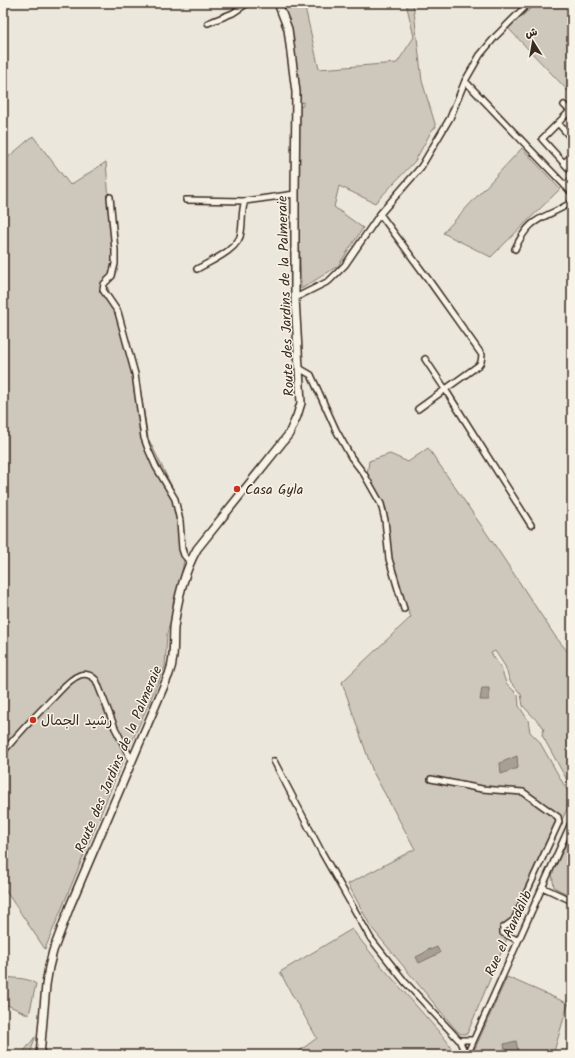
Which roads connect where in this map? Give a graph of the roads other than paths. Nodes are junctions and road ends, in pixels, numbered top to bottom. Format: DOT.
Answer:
graph roads {
  1 [pos="248,3"];
  2 [pos="278,3"];
  3 [pos="529,3"];
  4 [pos="208,23"];
  5 [pos="465,81"];
  6 [pos="564,105"];
  7 [pos="571,112"];
  8 [pos="558,123"];
  9 [pos="572,138"];
  10 [pos="572,156"];
  11 [pos="564,163"];
  12 [pos="572,172"];
  13 [pos="572,179"];
  14 [pos="565,186"];
  15 [pos="572,193"];
  16 [pos="294,194"];
  17 [pos="110,197"];
  18 [pos="186,200"];
  19 [pos="245,201"];
  20 [pos="572,202"];
  21 [pos="380,214"];
  22 [pos="515,248"];
  23 [pos="197,269"];
  24 [pos="295,298"];
  25 [pos="424,359"];
  26 [pos="299,368"];
  27 [pos="445,389"];
  28 [pos="418,409"];
  29 [pos="531,525"];
  30 [pos="190,562"];
  31 [pos="404,609"];
  32 [pos="3,752"];
  33 [pos="274,761"];
  34 [pos="132,762"];
  35 [pos="431,779"];
  36 [pos="572,822"];
  37 [pos="542,887"];
  38 [pos="572,901"];
  39 [pos="517,940"];
  40 [pos="459,1040"];
  41 [pos="473,1040"];
  42 [pos="40,1055"];
  43 [pos="466,1055"];
  1 -- 4 [label="street"];
  2 -- 16 [label="street, Route des Jardins de la Palmeraie"];
  3 -- 5 [label="street"];
  5 -- 14 [label="street"];
  5 -- 21 [label="street"];
  6 -- 7 [label="street"];
  7 -- 8 [label="street"];
  8 -- 9 [label="street"];
  8 -- 11 [label="street"];
  10 -- 11 [label="street"];
  11 -- 12 [label="street"];
  13 -- 14 [label="street"];
  14 -- 15 [label="street"];
  16 -- 19 [label="street"];
  16 -- 24 [label="street, Route des Jardins de la Palmeraie"];
  17 -- 30 [label="street"];
  18 -- 19 [label="street"];
  19 -- 23 [label="street"];
  20 -- 22 [label="street"];
  21 -- 24 [label="street"];
  21 -- 27 [label="street"];
  24 -- 26 [label="street, Route des Jardins de la Palmeraie"];
  25 -- 27 [label="street"];
  26 -- 30 [label="street, Route des Jardins de la Palmeraie"];
  26 -- 31 [label="street"];
  27 -- 28 [label="street"];
  27 -- 29 [label="street"];
  30 -- 34 [label="street, Route des Jardins de la Palmeraie"];
  32 -- 34 [label="street"];
  33 -- 40 [label="street"];
  34 -- 42 [label="street, Route des Jardins de la Palmeraie"];
  35 -- 39 [label="street"];
  36 -- 37 [label="street, Rue el Aandalib"];
  37 -- 38 [label="street"];
  37 -- 39 [label="street, Rue el Aandalib"];
  39 -- 41 [label="street, Rue el Aandalib"];
  40 -- 41 [label="street"];
  40 -- 43 [label="street"];
  41 -- 43 [label="street, Rue el Aandalib"];
}
